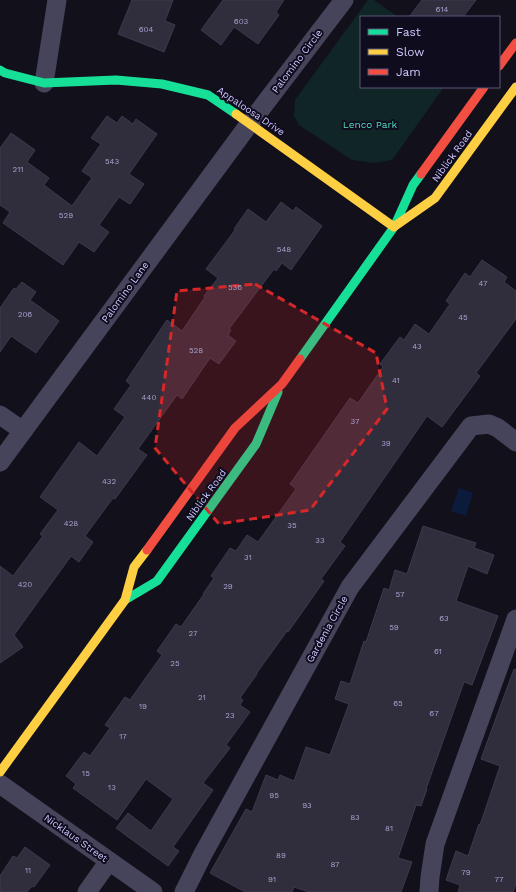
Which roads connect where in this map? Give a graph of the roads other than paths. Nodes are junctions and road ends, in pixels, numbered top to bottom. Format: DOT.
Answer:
graph roads {
  1 [pos="57,0"];
  2 [pos="344,0"];
  3 [pos="516,43"];
  4 [pos="500,65"];
  5 [pos="0,70"];
  6 [pos="44,83"];
  7 [pos="516,87"];
  8 [pos="483,88"];
  9 [pos="250,123"];
  10 [pos="394,227"];
  11 [pos="282,384"];
  12 [pos="0,415"];
  13 [pos="23,431"];
  14 [pos="516,442"];
  15 [pos="0,462"];
  16 [pos="125,600"];
  17 [pos="516,619"];
  18 [pos="0,772"];
  19 [pos="0,784"];
  20 [pos="109,861"];
  21 [pos="87,892"];
  22 [pos="153,892"];
  23 [pos="184,892"];
  24 [pos="429,892"];
  1 -- 6 [label="street"];
  2 -- 9 [label="street, Palomino Circle"];
  3 -- 4 [label="main road"];
  5 -- 6 [label="main road, Appaloosa Drive"];
  6 -- 9 [label="main road, Appaloosa Drive"];
  7 -- 10 [label="main road, Niblick Road"];
  8 -- 10 [label="main road, Niblick Road"];
  9 -- 10 [label="main road, Appaloosa Drive"];
  9 -- 13 [label="street, Palomino Lane"];
  10 -- 11 [label="main road, Niblick Road"];
  11 -- 16 [label="main road, Niblick Road"];
  11 -- 16 [label="main road, Niblick Road"];
  12 -- 13 [label="street"];
  13 -- 15 [label="street, Palomino Lane"];
  14 -- 23 [label="street, Gardenia Circle"];
  16 -- 18 [label="main road, Niblick Road"];
  17 -- 24 [label="street"];
  19 -- 20 [label="street, Nicklaus Street"];
  20 -- 21 [label="street"];
  20 -- 22 [label="street, Nicklaus Street"];
}
